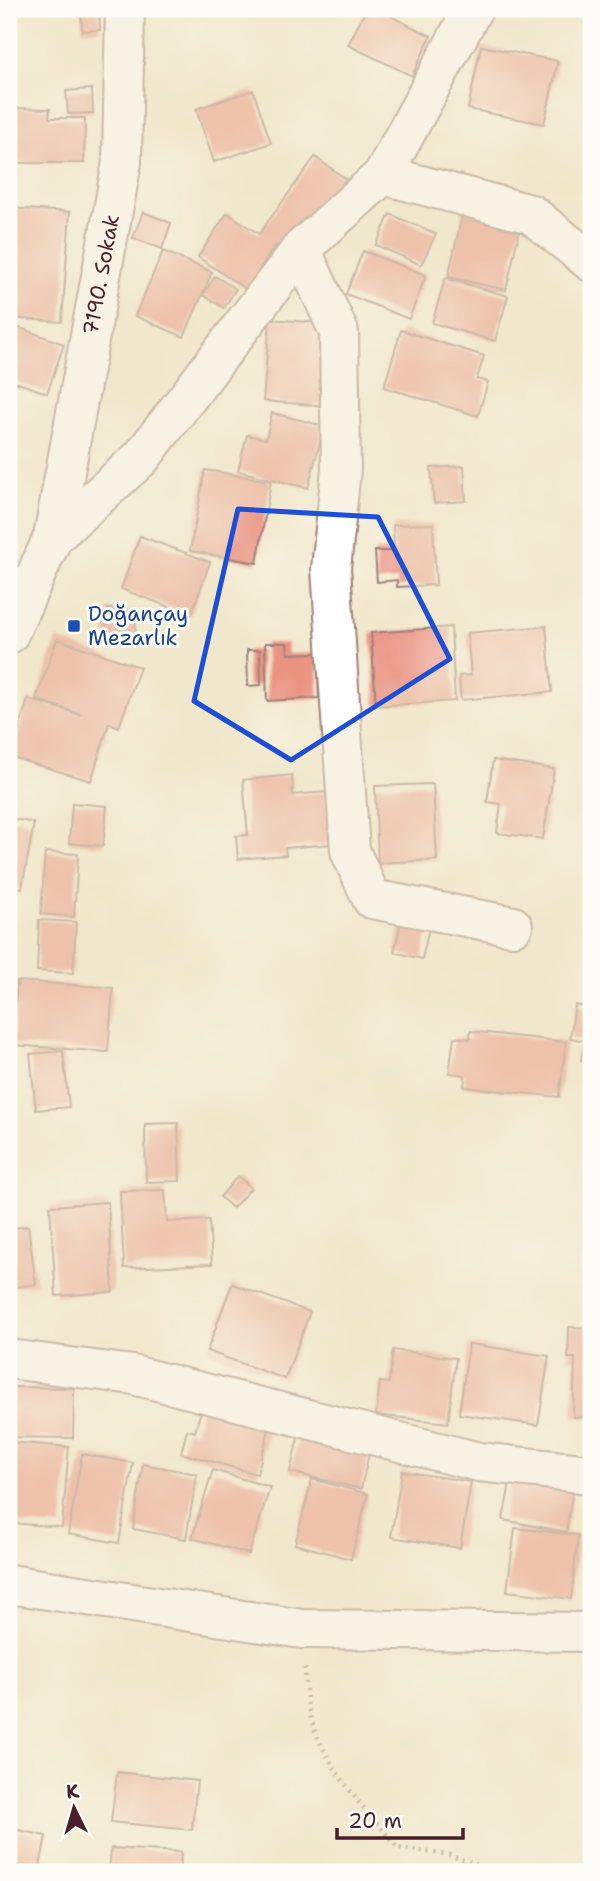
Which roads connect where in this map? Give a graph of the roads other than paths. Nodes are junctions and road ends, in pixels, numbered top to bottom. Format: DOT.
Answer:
graph roads {
  1 [pos="125,9"];
  2 [pos="473,9"];
  3 [pos="383,175"];
  4 [pos="301,249"];
  5 [pos="591,262"];
  6 [pos="53,537"];
  7 [pos="9,634"];
  8 [pos="513,926"];
  9 [pos="9,1359"];
  10 [pos="591,1474"];
  11 [pos="9,1584"];
  12 [pos="591,1632"];
  1 -- 6 [label="street, 7190. Sokak"];
  2 -- 3 [label="street"];
  3 -- 4 [label="street"];
  3 -- 5 [label="street"];
  4 -- 6 [label="street"];
  4 -- 8 [label="street"];
  6 -- 7 [label="street"];
  9 -- 10 [label="street"];
  11 -- 12 [label="street"];
}
